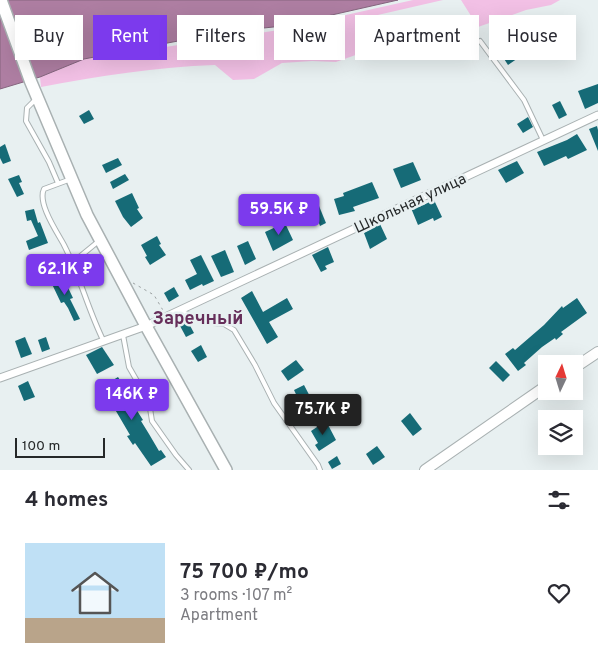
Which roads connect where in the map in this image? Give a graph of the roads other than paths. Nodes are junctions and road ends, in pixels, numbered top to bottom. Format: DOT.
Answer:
graph roads {
  1 [pos="1,0"];
  2 [pos="480,41"];
  3 [pos="37,98"];
  4 [pos="598,115"];
  5 [pos="543,140"];
  6 [pos="71,179"];
  7 [pos="58,183"];
  8 [pos="100,240"];
  9 [pos="72,263"];
  10 [pos="178,311"];
  11 [pos="146,326"];
  12 [pos="123,334"];
  13 [pos="104,342"];
  14 [pos="598,352"];
  15 [pos="583,362"];
  16 [pos="0,378"];
  17 [pos="538,392"];
  18 [pos="189,470"];
  19 [pos="226,470"];
  20 [pos="320,470"];
  21 [pos="425,470"];
  1 -- 3 [label="main road"];
  2 -- 5 [label="lane"];
  3 -- 6 [label="main road"];
  3 -- 7 [label="lane"];
  4 -- 5 [label="street, Школьная улица"];
  5 -- 10 [label="street, Школьная улица"];
  6 -- 7 [label="lane"];
  6 -- 8 [label="main road"];
  7 -- 9 [label="lane"];
  8 -- 9 [label="lane"];
  8 -- 11 [label="main road"];
  9 -- 13 [label="lane"];
  10 -- 11 [label="street, Школьная улица"];
  10 -- 20 [label="lane"];
  11 -- 12 [label="street, Школьная улица"];
  11 -- 19 [label="main road"];
  12 -- 13 [label="street, Школьная улица"];
  12 -- 18 [label="lane"];
  13 -- 16 [label="street, Школьная улица"];
  14 -- 15 [label="street"];
  17 -- 21 [label="street"];
}
